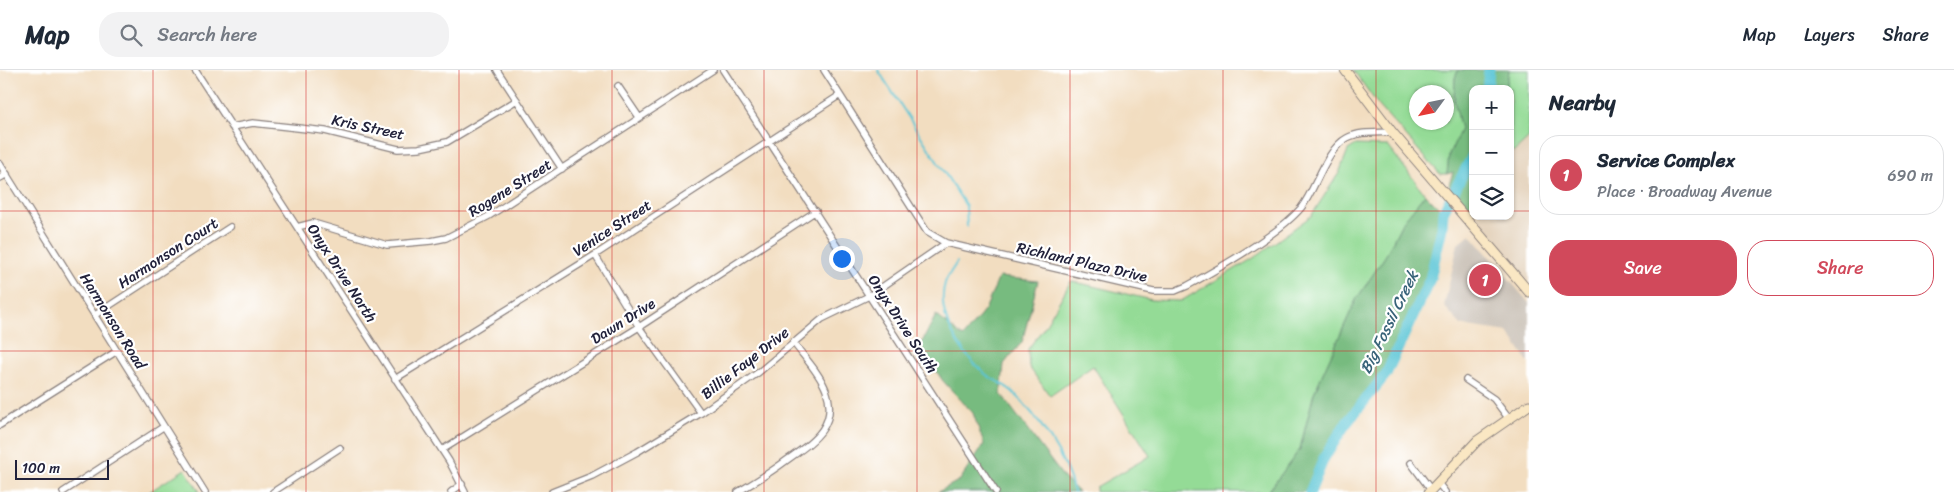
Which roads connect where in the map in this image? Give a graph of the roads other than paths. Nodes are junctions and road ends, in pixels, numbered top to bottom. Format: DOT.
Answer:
graph roads {
  1 [pos="195,70"];
  2 [pos="497,70"];
  3 [pos="712,70"];
  4 [pos="723,70"];
  5 [pos="824,70"];
  6 [pos="1345,70"];
  7 [pos="618,86"];
  8 [pos="840,95"];
  9 [pos="517,100"];
  10 [pos="639,117"];
  11 [pos="232,127"];
  12 [pos="1392,132"];
  13 [pos="768,143"];
  14 [pos="0,164"];
  15 [pos="562,170"];
  16 [pos="6,174"];
  17 [pos="0,178"];
  18 [pos="816,212"];
  19 [pos="230,227"];
  20 [pos="297,227"];
  21 [pos="946,243"];
  22 [pos="595,255"];
  23 [pos="1529,292"];
  24 [pos="869,296"];
  25 [pos="95,315"];
  26 [pos="639,326"];
  27 [pos="793,342"];
  28 [pos="117,351"];
  29 [pos="396,379"];
  30 [pos="1466,380"];
  31 [pos="1529,406"];
  32 [pos="701,413"];
  33 [pos="1509,418"];
  34 [pos="0,425"];
  35 [pos="164,427"];
  36 [pos="340,448"];
  37 [pos="442,450"];
  38 [pos="1411,463"];
  39 [pos="462,484"];
  40 [pos="1433,488"];
  41 [pos="63,492"];
  42 [pos="205,492"];
  43 [pos="273,492"];
  44 [pos="451,492"];
  45 [pos="466,492"];
  46 [pos="552,492"];
  47 [pos="738,492"];
  48 [pos="996,492"];
  49 [pos="1445,492"];
  1 -- 11 [label="street, Onyx Drive North"];
  2 -- 9 [label="street"];
  3 -- 10 [label="street, Rogene Street"];
  4 -- 13 [label="street, Onyx Drive South"];
  5 -- 8 [label="street, Richland Plaza Drive"];
  6 -- 12 [label="main road"];
  7 -- 10 [label="street"];
  8 -- 13 [label="street, Venice Street"];
  8 -- 21 [label="street, Richland Plaza Drive"];
  9 -- 11 [label="street, Kris Street"];
  9 -- 15 [label="street"];
  10 -- 15 [label="street, Rogene Street"];
  11 -- 20 [label="street, Onyx Drive North"];
  12 -- 21 [label="street, Richland Plaza Drive"];
  12 -- 23 [label="main road"];
  13 -- 18 [label="street, Onyx Drive South"];
  13 -- 22 [label="street, Venice Street"];
  14 -- 16 [label="street, Harmonson Road"];
  15 -- 20 [label="street, Rogene Street"];
  16 -- 17 [label="street"];
  16 -- 25 [label="street, Harmonson Road"];
  18 -- 24 [label="street, Onyx Drive South"];
  18 -- 26 [label="street, Dawn Drive"];
  19 -- 25 [label="street, Harmonson Court"];
  20 -- 29 [label="street, Onyx Drive North"];
  21 -- 24 [label="street, Billie Faye Drive"];
  22 -- 26 [label="street"];
  22 -- 29 [label="street, Venice Street"];
  24 -- 27 [label="street, Billie Faye Drive"];
  24 -- 48 [label="street, Onyx Drive South"];
  25 -- 28 [label="street, Harmonson Road"];
  26 -- 32 [label="street"];
  26 -- 37 [label="street, Dawn Drive"];
  27 -- 32 [label="street, Billie Faye Drive"];
  27 -- 47 [label="street"];
  28 -- 34 [label="street"];
  28 -- 35 [label="street, Harmonson Road"];
  29 -- 37 [label="street, Onyx Drive North"];
  30 -- 33 [label="street"];
  31 -- 33 [label="main road"];
  32 -- 46 [label="street, Billie Faye Drive"];
  33 -- 40 [label="main road"];
  35 -- 41 [label="street"];
  35 -- 42 [label="street, Harmonson Road"];
  36 -- 43 [label="street"];
  37 -- 39 [label="street, Onyx Drive North"];
  38 -- 40 [label="street"];
  39 -- 44 [label="street"];
  39 -- 45 [label="street, Onyx Drive North"];
  40 -- 49 [label="street"];
}
